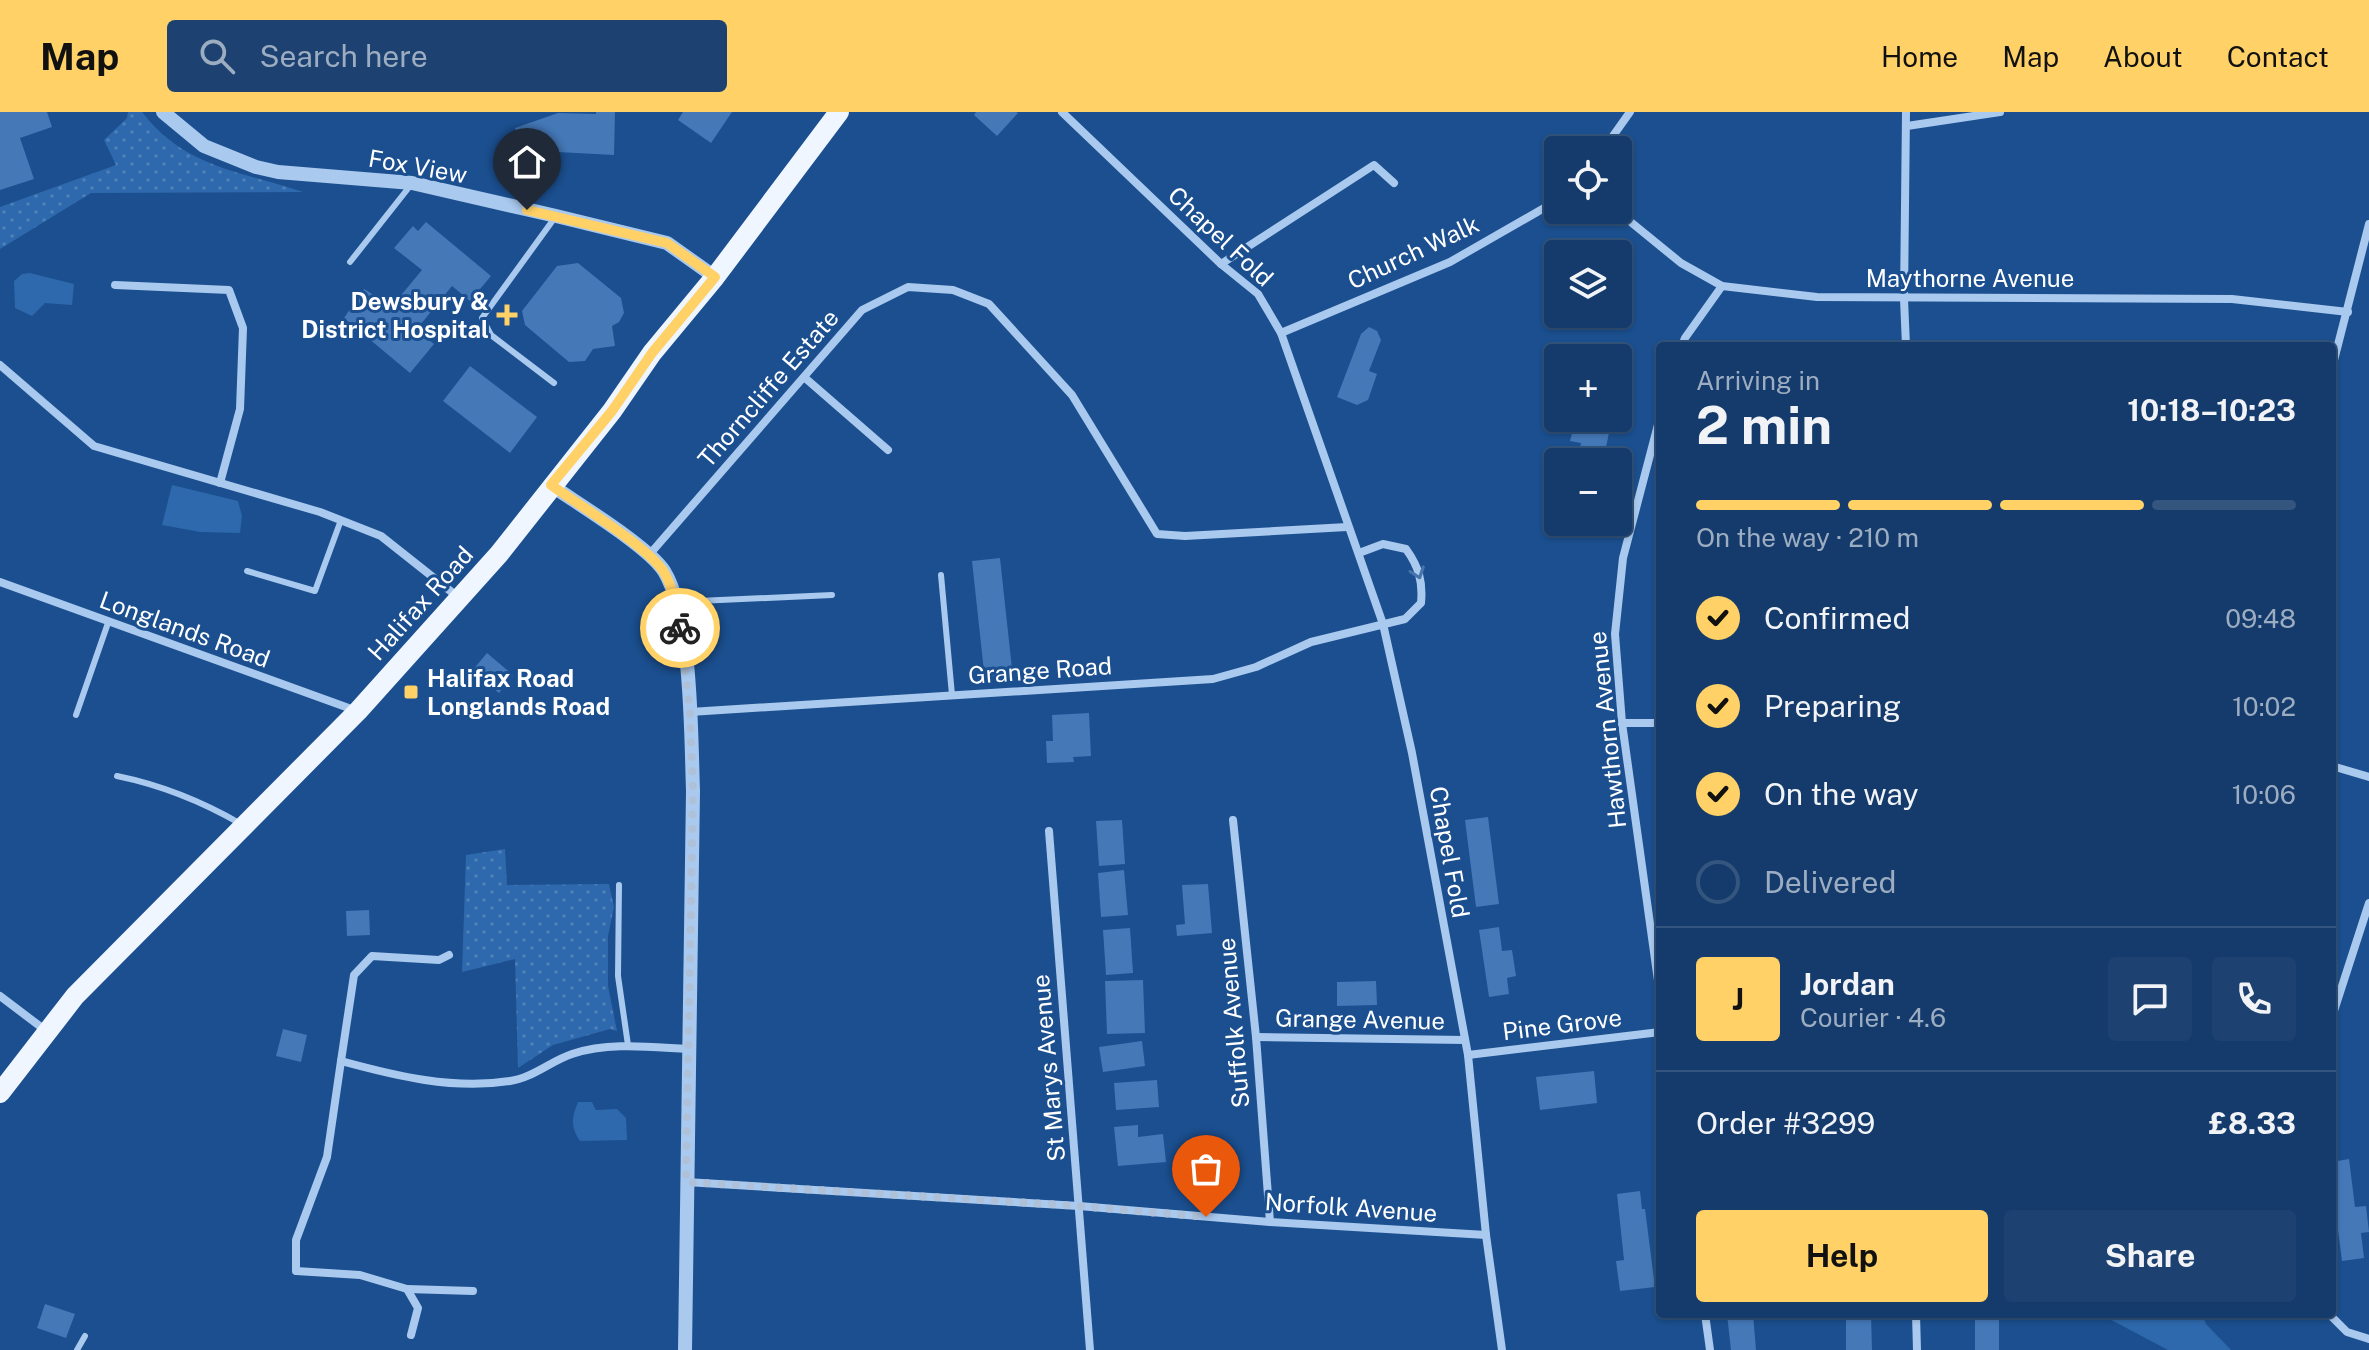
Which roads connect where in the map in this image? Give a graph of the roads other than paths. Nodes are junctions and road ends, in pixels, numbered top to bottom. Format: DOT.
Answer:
graph roads {
  1 [pos="163,112"];
  2 [pos="839,112"];
  3 [pos="1062,112"];
  4 [pos="1630,112"];
  5 [pos="1906,112"];
  6 [pos="2000,112"];
  7 [pos="1907,126"];
  8 [pos="1613,136"];
  9 [pos="412,183"];
  10 [pos="1394,183"];
  11 [pos="1544,208"];
  12 [pos="556,216"];
  13 [pos="1632,223"];
  14 [pos="2369,224"];
  15 [pos="350,262"];
  16 [pos="1221,264"];
  17 [pos="715,277"];
  18 [pos="115,285"];
  19 [pos="1722,286"];
  20 [pos="1904,299"];
  21 [pos="2348,312"];
  22 [pos="1281,333"];
  23 [pos="1684,342"];
  24 [pos="1906,342"];
  25 [pos="2336,354"];
  26 [pos="0,365"];
  27 [pos="804,377"];
  28 [pos="554,383"];
  29 [pos="1656,432"];
  30 [pos="888,450"];
  31 [pos="220,483"];
  32 [pos="551,485"];
  33 [pos="341,520"];
  34 [pos="1347,527"];
  35 [pos="1359,553"];
  36 [pos="649,555"];
  37 [pos="247,571"];
  38 [pos="941,575"];
  39 [pos="0,582"];
  40 [pos="832,595"];
  41 [pos="459,598"];
  42 [pos="676,602"];
  43 [pos="108,623"];
  44 [pos="1383,624"];
  45 [pos="952,695"];
  46 [pos="358,711"];
  47 [pos="690,712"];
  48 [pos="76,715"];
  49 [pos="1622,723"];
  50 [pos="1656,723"];
  51 [pos="2336,767"];
  52 [pos="117,776"];
  53 [pos="2369,777"];
  54 [pos="1233,820"];
  55 [pos="244,826"];
  56 [pos="1049,831"];
  57 [pos="619,885"];
  58 [pos="2369,903"];
  59 [pos="449,955"];
  60 [pos="1656,966"];
  61 [pos="0,996"];
  62 [pos="2336,1005"];
  63 [pos="46,1031"];
  64 [pos="1656,1032"];
  65 [pos="1256,1037"];
  66 [pos="1465,1040"];
  67 [pos="628,1045"];
  68 [pos="687,1049"];
  69 [pos="1468,1055"];
  70 [pos="341,1061"];
  71 [pos="0,1093"];
  72 [pos="686,1182"];
  73 [pos="1079,1206"];
  74 [pos="1270,1222"];
  75 [pos="1486,1235"];
  76 [pos="407,1289"];
  77 [pos="473,1291"];
  78 [pos="1706,1318"];
  79 [pos="1916,1318"];
  80 [pos="2333,1318"];
  81 [pos="411,1335"];
  82 [pos="85,1336"];
  83 [pos="2369,1339"];
  84 [pos="77,1350"];
  85 [pos="685,1350"];
  86 [pos="1090,1350"];
  87 [pos="1502,1350"];
  88 [pos="1710,1350"];
  89 [pos="1917,1350"];
  1 -- 9 [label="street, Fox View"];
  2 -- 17 [label="main road, Halifax Road"];
  3 -- 16 [label="street, Chapel Fold"];
  4 -- 8 [label="street"];
  5 -- 7 [label="street"];
  6 -- 7 [label="street"];
  7 -- 20 [label="street"];
  9 -- 12 [label="street, Fox View"];
  9 -- 15 [label="lane"];
  10 -- 16 [label="street"];
  11 -- 22 [label="street, Church Walk"];
  12 -- 17 [label="street, Fox View"];
  12 -- 28 [label="lane"];
  13 -- 19 [label="street, Maythorne Avenue"];
  14 -- 21 [label="street"];
  16 -- 22 [label="street, Chapel Fold"];
  17 -- 32 [label="main road, Halifax Road"];
  18 -- 31 [label="street"];
  19 -- 20 [label="street, Maythorne Avenue"];
  19 -- 23 [label="street"];
  20 -- 21 [label="street, Maythorne Avenue"];
  20 -- 24 [label="street"];
  21 -- 25 [label="street"];
  22 -- 34 [label="street, Chapel Fold"];
  26 -- 31 [label="street"];
  27 -- 30 [label="street"];
  27 -- 34 [label="street, Thorncliffe Estate"];
  27 -- 36 [label="street, Thorncliffe Estate"];
  29 -- 49 [label="street, Hawthorn Avenue"];
  31 -- 33 [label="street"];
  32 -- 36 [label="street"];
  32 -- 41 [label="main road, Halifax Road"];
  33 -- 37 [label="lane"];
  33 -- 41 [label="street"];
  34 -- 35 [label="street, Chapel Fold"];
  35 -- 44 [label="street, Chapel Fold"];
  35 -- 44 [label="street, one-way"];
  36 -- 42 [label="street"];
  38 -- 45 [label="lane"];
  39 -- 43 [label="street, Longlands Road"];
  40 -- 42 [label="lane"];
  41 -- 46 [label="main road, Halifax Road"];
  42 -- 47 [label="street"];
  43 -- 46 [label="street, Longlands Road"];
  43 -- 48 [label="lane"];
  44 -- 45 [label="street, Grange Road"];
  44 -- 66 [label="street, Chapel Fold"];
  45 -- 47 [label="street, Grange Road"];
  46 -- 55 [label="main road, Halifax Road"];
  47 -- 68 [label="street"];
  49 -- 50 [label="street"];
  49 -- 60 [label="street, Hawthorn Avenue"];
  51 -- 53 [label="street"];
  52 -- 55 [label="lane"];
  54 -- 65 [label="street, Suffolk Avenue"];
  55 -- 63 [label="main road, Halifax Road"];
  56 -- 73 [label="street, St Marys Avenue"];
  57 -- 67 [label="lane"];
  58 -- 62 [label="street"];
  59 -- 70 [label="street"];
  61 -- 63 [label="street"];
  63 -- 71 [label="main road, Halifax Road"];
  64 -- 69 [label="street, Pine Grove"];
  65 -- 66 [label="street, Grange Avenue"];
  65 -- 74 [label="street, Suffolk Avenue"];
  66 -- 69 [label="street, Chapel Fold"];
  67 -- 68 [label="street"];
  67 -- 70 [label="street"];
  68 -- 72 [label="street"];
  69 -- 75 [label="street, Chapel Fold"];
  70 -- 76 [label="street"];
  72 -- 73 [label="street, Norfolk Avenue"];
  72 -- 85 [label="street"];
  73 -- 74 [label="street, Norfolk Avenue"];
  73 -- 86 [label="street, St Marys Avenue"];
  74 -- 75 [label="street, Norfolk Avenue"];
  75 -- 87 [label="street, Chapel Fold"];
  76 -- 77 [label="street"];
  76 -- 81 [label="street"];
  78 -- 88 [label="street"];
  79 -- 89 [label="street"];
  80 -- 83 [label="street"];
  82 -- 84 [label="lane"];
}
